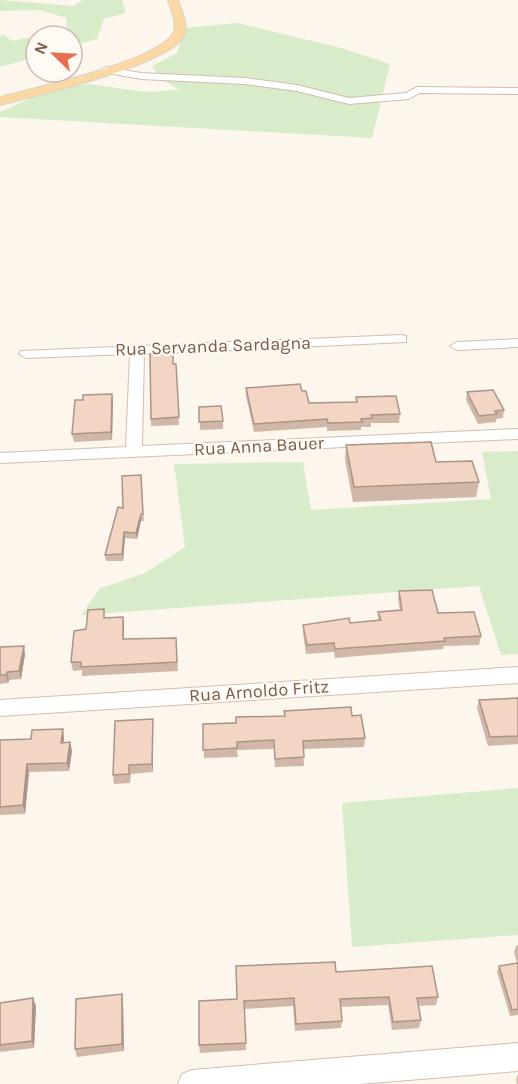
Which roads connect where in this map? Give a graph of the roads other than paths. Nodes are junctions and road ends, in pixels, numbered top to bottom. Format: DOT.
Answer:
graph roads {
  1 [pos="173,0"];
  2 [pos="166,30"];
  3 [pos="100,68"];
  4 [pos="518,91"];
  5 [pos="0,93"];
  6 [pos="0,101"];
  7 [pos="401,339"];
  8 [pos="518,344"];
  9 [pos="457,346"];
  10 [pos="137,349"];
  11 [pos="26,354"];
  12 [pos="518,434"];
  13 [pos="134,452"];
  14 [pos="0,458"];
  15 [pos="518,675"];
  16 [pos="0,708"];
  17 [pos="518,1057"];
  18 [pos="192,1084"];
  1 -- 3 [label="main road"];
  2 -- 3 [label="main road"];
  3 -- 4 [label="street"];
  3 -- 5 [label="main road"];
  3 -- 6 [label="main road"];
  7 -- 10 [label="street, Rua Servanda Sardagna"];
  8 -- 9 [label="street"];
  10 -- 11 [label="street, Rua Servanda Sardagna"];
  10 -- 13 [label="street"];
  12 -- 13 [label="street, Rua Anna Bauer"];
  13 -- 14 [label="street, Rua Anna Bauer"];
  15 -- 16 [label="street, Rua Arnoldo Fritz"];
  17 -- 18 [label="street"];
}
